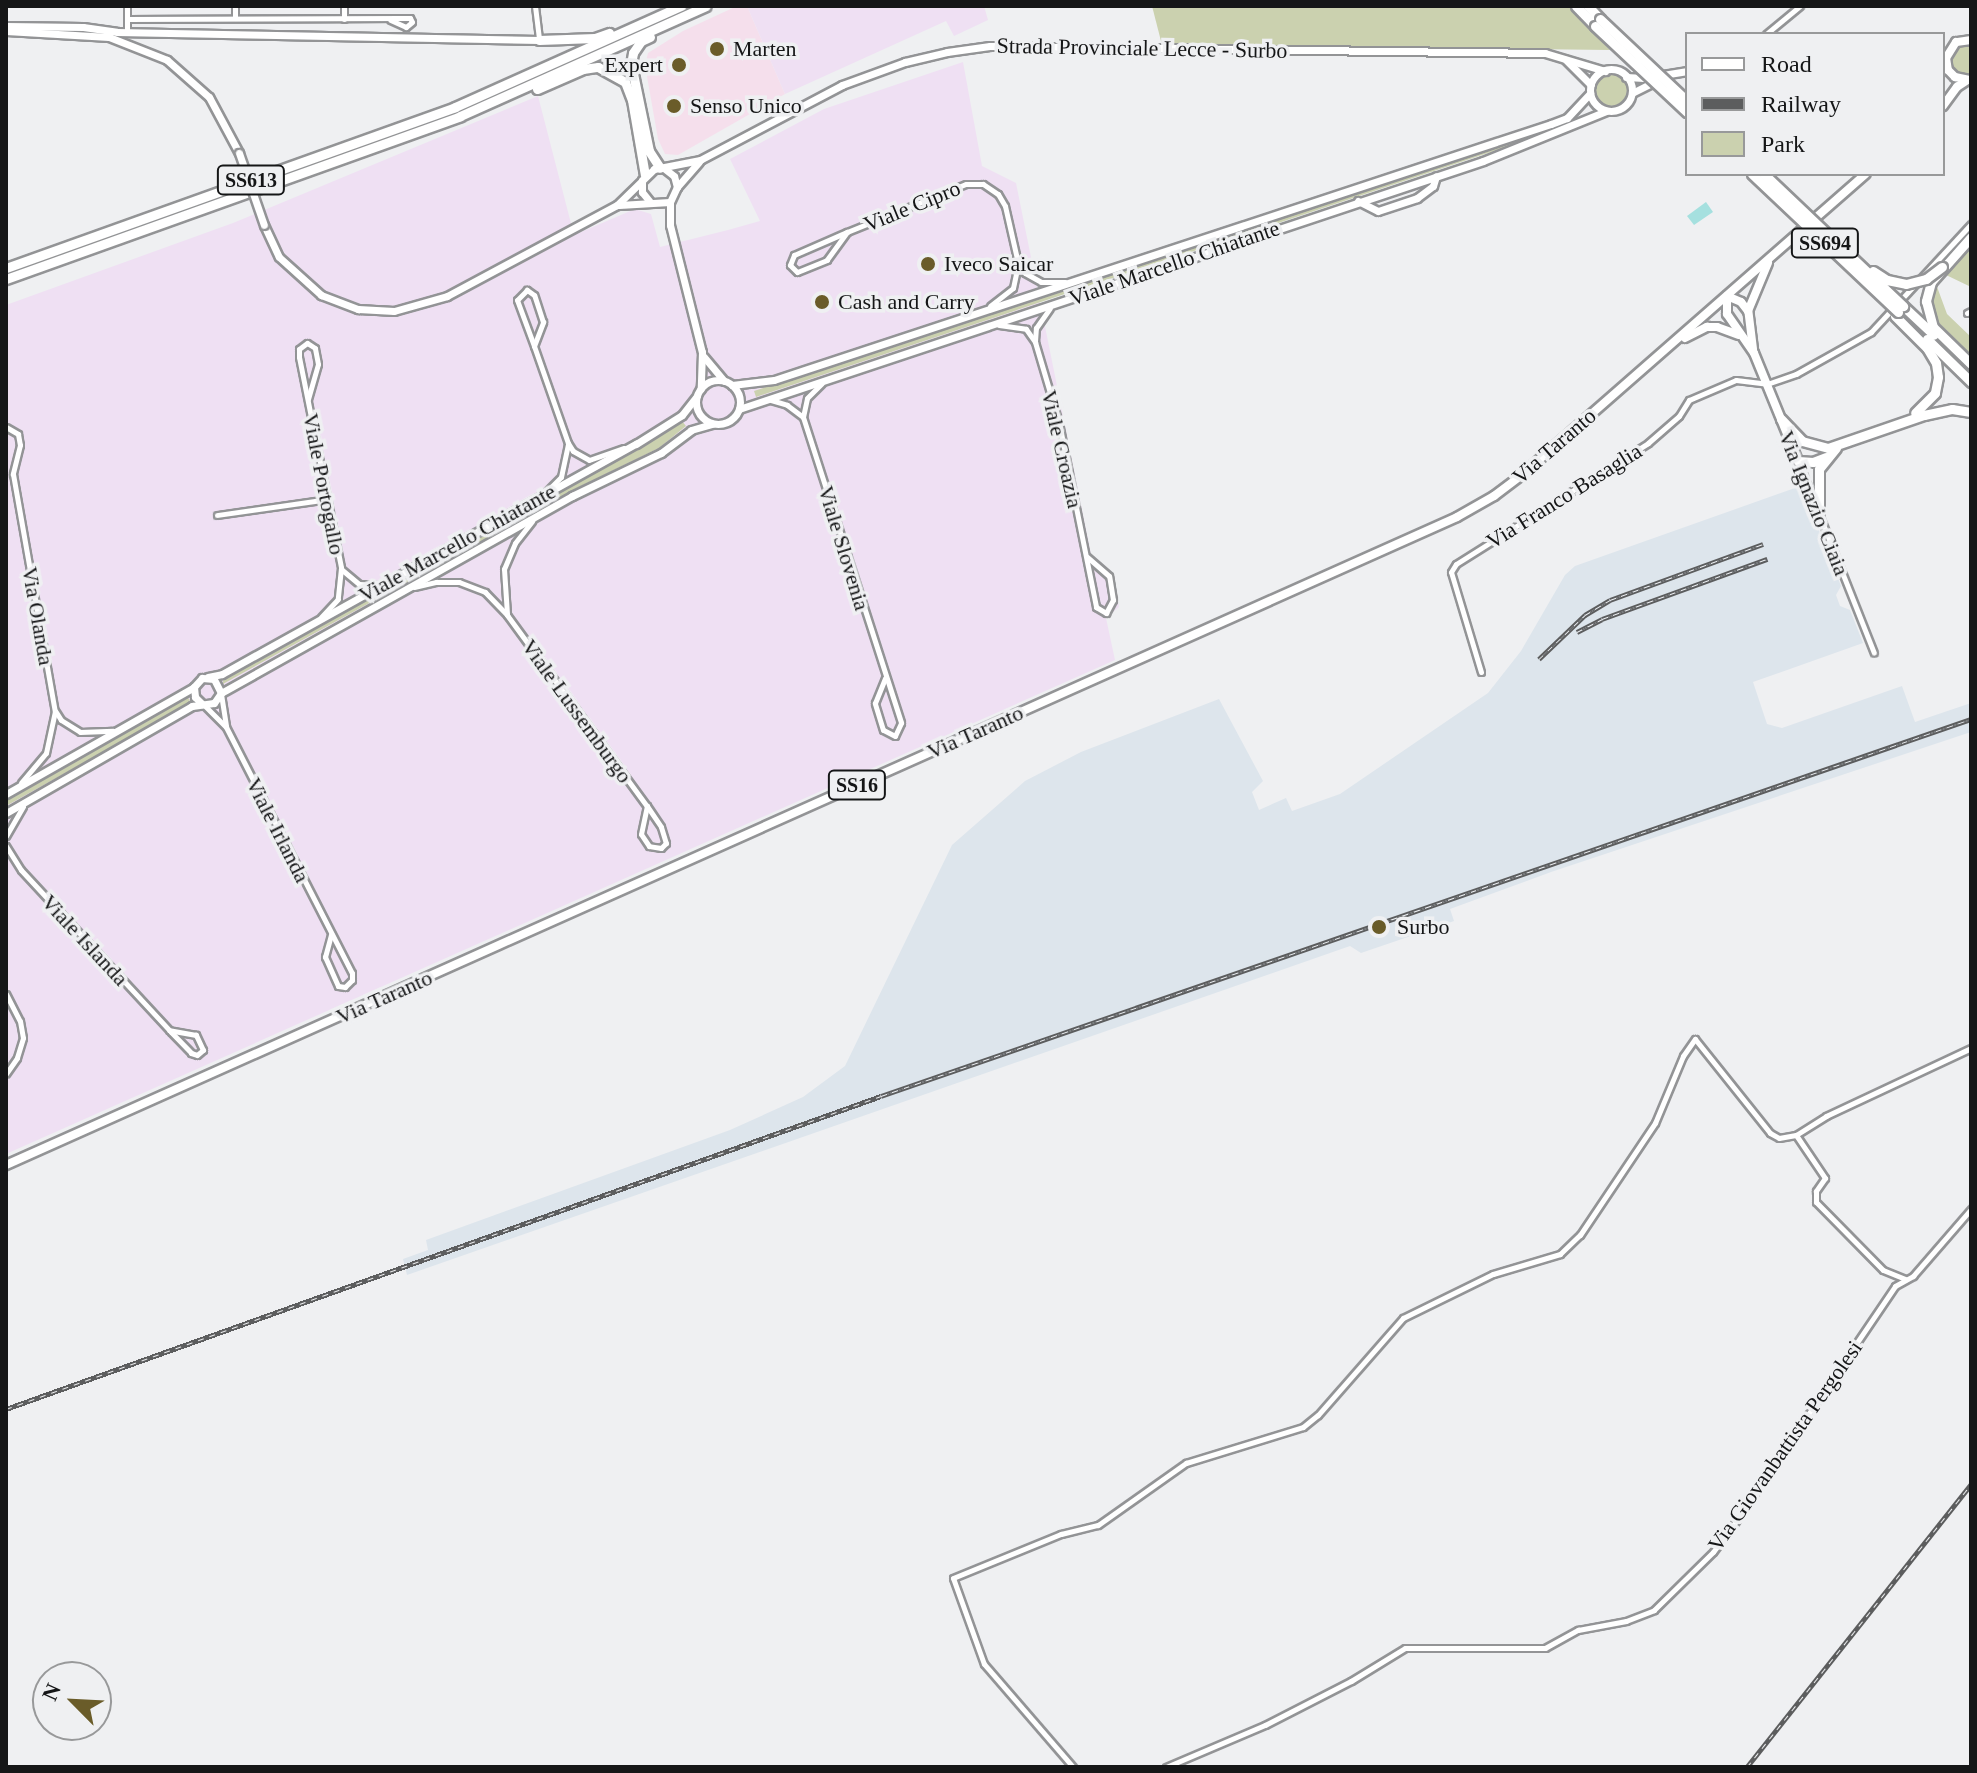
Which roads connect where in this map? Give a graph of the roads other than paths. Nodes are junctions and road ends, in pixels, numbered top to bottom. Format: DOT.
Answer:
graph roads {
  1 [pos="127,6"];
  2 [pos="235,6"];
  3 [pos="344,6"];
  4 [pos="535,6"];
  5 [pos="671,6"];
  6 [pos="681,6"];
  7 [pos="706,6"];
  8 [pos="717,6"];
  9 [pos="1576,6"];
  10 [pos="1588,6"];
  11 [pos="1800,6"];
  12 [pos="235,18"];
  13 [pos="127,19"];
  14 [pos="344,19"];
  15 [pos="390,20"];
  16 [pos="1597,22"];
  17 [pos="8,31"];
  18 [pos="127,32"];
  19 [pos="1768,32"];
  20 [pos="539,40"];
  21 [pos="1970,40"];
  22 [pos="1946,52"];
  23 [pos="1561,56"];
  24 [pos="1947,70"];
  25 [pos="1605,71"];
  26 [pos="1685,71"];
  27 [pos="1669,73"];
  28 [pos="1626,77"];
  29 [pos="1970,80"];
  30 [pos="1591,89"];
  31 [pos="1632,93"];
  32 [pos="506,95"];
  33 [pos="1685,99"];
  34 [pos="1945,100"];
  35 [pos="1945,102"];
  36 [pos="1685,110"];
  37 [pos="1606,111"];
  38 [pos="700,160"];
  39 [pos="662,169"];
  40 [pos="1436,176"];
  41 [pos="1754,176"];
  42 [pos="1766,176"];
  43 [pos="1863,176"];
  44 [pos="643,178"];
  45 [pos="677,187"];
  46 [pos="1358,201"];
  47 [pos="670,202"];
  48 [pos="656,204"];
  49 [pos="617,205"];
  50 [pos="1971,224"];
  51 [pos="670,225"];
  52 [pos="1820,227"];
  53 [pos="847,232"];
  54 [pos="1971,237"];
  55 [pos="1772,256"];
  56 [pos="1018,263"];
  57 [pos="1942,267"];
  58 [pos="6,268"];
  59 [pos="6,279"];
  60 [pos="1066,282"];
  61 [pos="1727,296"];
  62 [pos="1056,302"];
  63 [pos="988,308"];
  64 [pos="1748,311"];
  65 [pos="1899,311"];
  66 [pos="986,326"];
  67 [pos="1744,338"];
  68 [pos="1035,342"];
  69 [pos="1670,345"];
  70 [pos="534,346"];
  71 [pos="702,352"];
  72 [pos="1754,353"];
  73 [pos="1971,364"];
  74 [pos="1971,371"];
  75 [pos="829,377"];
  76 [pos="1971,382"];
  77 [pos="728,383"];
  78 [pos="1767,384"];
  79 [pos="699,392"];
  80 [pos="308,399"];
  81 [pos="766,399"];
  82 [pos="739,409"];
  83 [pos="1971,412"];
  84 [pos="803,417"];
  85 [pos="1781,419"];
  86 [pos="1902,421"];
  87 [pos="712,424"];
  88 [pos="6,427"];
  89 [pos="568,443"];
  90 [pos="636,444"];
  91 [pos="1824,452"];
  92 [pos="1798,461"];
  93 [pos="6,465"];
  94 [pos="13,474"];
  95 [pos="542,496"];
  96 [pos="328,499"];
  97 [pos="1819,514"];
  98 [pos="217,515"];
  99 [pos="536,516"];
  100 [pos="1087,557"];
  101 [pos="341,568"];
  102 [pos="382,585"];
  103 [pos="406,590"];
  104 [pos="507,615"];
  105 [pos="314,623"];
  106 [pos="1874,653"];
  107 [pos="1481,672"];
  108 [pos="208,677"];
  109 [pos="885,678"];
  110 [pos="194,687"];
  111 [pos="221,693"];
  112 [pos="202,704"];
  113 [pos="55,711"];
  114 [pos="226,727"];
  115 [pos="122,729"];
  116 [pos="17,788"];
  117 [pos="6,794"];
  118 [pos="26,801"];
  119 [pos="647,806"];
  120 [pos="6,813"];
  121 [pos="6,836"];
  122 [pos="6,846"];
  123 [pos="331,934"];
  124 [pos="6,994"];
  125 [pos="169,1030"];
  126 [pos="1971,1048"];
  127 [pos="6,1074"];
  128 [pos="1796,1135"];
  129 [pos="6,1165"];
  130 [pos="1971,1209"];
  131 [pos="1905,1279"];
  132 [pos="1073,1767"];
  133 [pos="1166,1767"];
  1 -- 13 [label="street"];
  2 -- 12 [label="street"];
  3 -- 14 [label="street"];
  4 -- 20 [label="street"];
  5 -- 20 [label="highway"];
  6 -- 58 [label="highway, SS613"];
  7 -- 32 [label="highway, SS613"];
  8 -- 39 [label="highway"];
  9 -- 16 [label="highway"];
  10 -- 16 [label="highway"];
  11 -- 19 [label="street"];
  12 -- 13 [label="street"];
  12 -- 14 [label="street"];
  13 -- 18 [label="street"];
  14 -- 15 [label="street"];
  16 -- 33 [label="highway, bridge"];
  16 -- 36 [label="highway, bridge"];
  17 -- 18 [label="street"];
  17 -- 49 [label="street, bridge"];
  18 -- 20 [label="street"];
  21 -- 22 [label="main road"];
  22 -- 24 [label="main road"];
  23 -- 25 [label="street, Strada Provinciale Lecce - Surbo"];
  23 -- 30 [label="street"];
  23 -- 38 [label="street, Strada Provinciale Lecce - Surbo"];
  24 -- 29 [label="main road"];
  24 -- 34 [label="main road"];
  25 -- 28 [label="street"];
  25 -- 30 [label="street, Viale Marcello Chiatante"];
  26 -- 27 [label="street"];
  27 -- 28 [label="street"];
  27 -- 31 [label="street, Viale Marcello Chiatante"];
  28 -- 31 [label="street"];
  29 -- 35 [label="main road"];
  30 -- 37 [label="street"];
  30 -- 60 [label="street, Viale Marcello Chiatante"];
  31 -- 37 [label="street, Viale Marcello Chiatante"];
  32 -- 44 [label="highway"];
  32 -- 59 [label="highway, SS613"];
  37 -- 40 [label="street, Viale Marcello Chiatante"];
  38 -- 39 [label="street, Strada Provinciale Lecce - Surbo"];
  38 -- 45 [label="street, Strada Provinciale Lecce - Surbo"];
  39 -- 44 [label="street"];
  39 -- 45 [label="street"];
  40 -- 46 [label="street, Viale Marcello Chiatante"];
  40 -- 46 [label="street"];
  41 -- 65 [label="highway, SS694, bridge"];
  42 -- 52 [label="highway, SS694, bridge"];
  43 -- 55 [label="main road, Via Taranto / SS16"];
  44 -- 48 [label="street"];
  44 -- 49 [label="street"];
  45 -- 47 [label="street"];
  46 -- 62 [label="street, Viale Marcello Chiatante"];
  47 -- 48 [label="street"];
  47 -- 51 [label="street"];
  48 -- 49 [label="street"];
  48 -- 51 [label="street"];
  50 -- 78 [label="street"];
  51 -- 71 [label="street"];
  52 -- 57 [label="highway, bridge"];
  52 -- 65 [label="highway, SS694, bridge"];
  53 -- 53 [label="street, Viale Cipro"];
  53 -- 56 [label="street, Viale Cipro"];
  54 -- 57 [label="highway"];
  55 -- 61 [label="main road, Via Taranto / SS16"];
  55 -- 64 [label="main road"];
  56 -- 60 [label="street"];
  56 -- 63 [label="street"];
  57 -- 73 [label="highway"];
  60 -- 63 [label="street, Viale Marcello Chiatante"];
  61 -- 64 [label="main road"];
  61 -- 67 [label="main road, Via Ignazio Ciaia"];
  61 -- 69 [label="main road, Via Taranto / SS16"];
  62 -- 66 [label="street, Viale Marcello Chiatante"];
  62 -- 68 [label="street"];
  63 -- 77 [label="street, Viale Marcello Chiatante"];
  64 -- 72 [label="main road, Via Ignazio Ciaia"];
  65 -- 74 [label="highway, SS694"];
  65 -- 76 [label="highway, SS694"];
  65 -- 86 [label="highway"];
  66 -- 68 [label="street"];
  66 -- 75 [label="street, Viale Marcello Chiatante"];
  67 -- 69 [label="main road"];
  67 -- 72 [label="main road, Via Ignazio Ciaia"];
  68 -- 100 [label="street, Viale Croazia"];
  69 -- 129 [label="main road, Via Taranto / SS16"];
  70 -- 70 [label="street"];
  70 -- 89 [label="street"];
  71 -- 77 [label="street"];
  71 -- 79 [label="street"];
  72 -- 78 [label="main road, Via Ignazio Ciaia"];
  75 -- 81 [label="street, Viale Marcello Chiatante"];
  75 -- 84 [label="street"];
  77 -- 79 [label="street, Viale Marcello Chiatante"];
  77 -- 82 [label="street"];
  78 -- 85 [label="main road, Via Ignazio Ciaia"];
  78 -- 107 [label="street, Via Franco Basaglia"];
  79 -- 87 [label="street"];
  79 -- 90 [label="street, Viale Marcello Chiatante"];
  80 -- 80 [label="street, Viale Portogallo"];
  80 -- 96 [label="street, Viale Portogallo"];
  81 -- 82 [label="street, Viale Marcello Chiatante"];
  81 -- 84 [label="street"];
  82 -- 87 [label="street, Viale Marcello Chiatante"];
  83 -- 86 [label="highway"];
  84 -- 109 [label="street, Viale Slovenia"];
  85 -- 91 [label="highway"];
  85 -- 92 [label="main road, Via Ignazio Ciaia"];
  86 -- 91 [label="highway"];
  87 -- 99 [label="street, Viale Marcello Chiatante"];
  88 -- 94 [label="street, Via Olanda"];
  89 -- 90 [label="street"];
  89 -- 95 [label="street"];
  90 -- 95 [label="street, Viale Marcello Chiatante"];
  91 -- 92 [label="highway"];
  91 -- 97 [label="highway"];
  92 -- 97 [label="street, Via Ignazio Ciaia"];
  93 -- 94 [label="street, Via Olanda"];
  94 -- 113 [label="street, Via Olanda"];
  95 -- 102 [label="street, Viale Marcello Chiatante"];
  96 -- 98 [label="street"];
  96 -- 101 [label="street, Viale Portogallo"];
  97 -- 106 [label="street, Via Ignazio Ciaia"];
  99 -- 103 [label="street, Viale Marcello Chiatante"];
  99 -- 104 [label="street"];
  100 -- 100 [label="street, Viale Croazia"];
  101 -- 102 [label="street, Viale Portogallo"];
  101 -- 105 [label="street, Viale Portogallo"];
  102 -- 105 [label="street, Viale Marcello Chiatante"];
  103 -- 104 [label="street, Viale Lussemburgo"];
  103 -- 111 [label="street, Viale Marcello Chiatante"];
  104 -- 119 [label="street, Viale Lussemburgo"];
  105 -- 108 [label="street, Viale Marcello Chiatante"];
  108 -- 110 [label="street, Viale Marcello Chiatante"];
  108 -- 111 [label="street"];
  109 -- 109 [label="street, Viale Slovenia"];
  110 -- 112 [label="street"];
  110 -- 115 [label="street, Viale Marcello Chiatante"];
  111 -- 112 [label="street, Viale Marcello Chiatante"];
  111 -- 114 [label="street, Viale Irlanda"];
  112 -- 114 [label="street, Viale Irlanda"];
  112 -- 118 [label="street, Viale Marcello Chiatante"];
  113 -- 115 [label="street"];
  113 -- 116 [label="street, Via Olanda"];
  114 -- 123 [label="street, Viale Irlanda"];
  115 -- 116 [label="street, Viale Marcello Chiatante"];
  116 -- 117 [label="street, Viale Marcello Chiatante"];
  118 -- 120 [label="street, Viale Marcello Chiatante"];
  118 -- 121 [label="street"];
  119 -- 119 [label="street, Viale Lussemburgo"];
  122 -- 125 [label="street, Viale Islanda"];
  123 -- 123 [label="street, Viale Irlanda"];
  124 -- 127 [label="street"];
  125 -- 125 [label="street, Viale Islanda"];
  126 -- 128 [label="street"];
  128 -- 131 [label="street"];
  128 -- 132 [label="street"];
  130 -- 131 [label="street, Via Giovanbattista Pergolesi"];
  131 -- 133 [label="street, Via Giovanbattista Pergolesi"];
}
